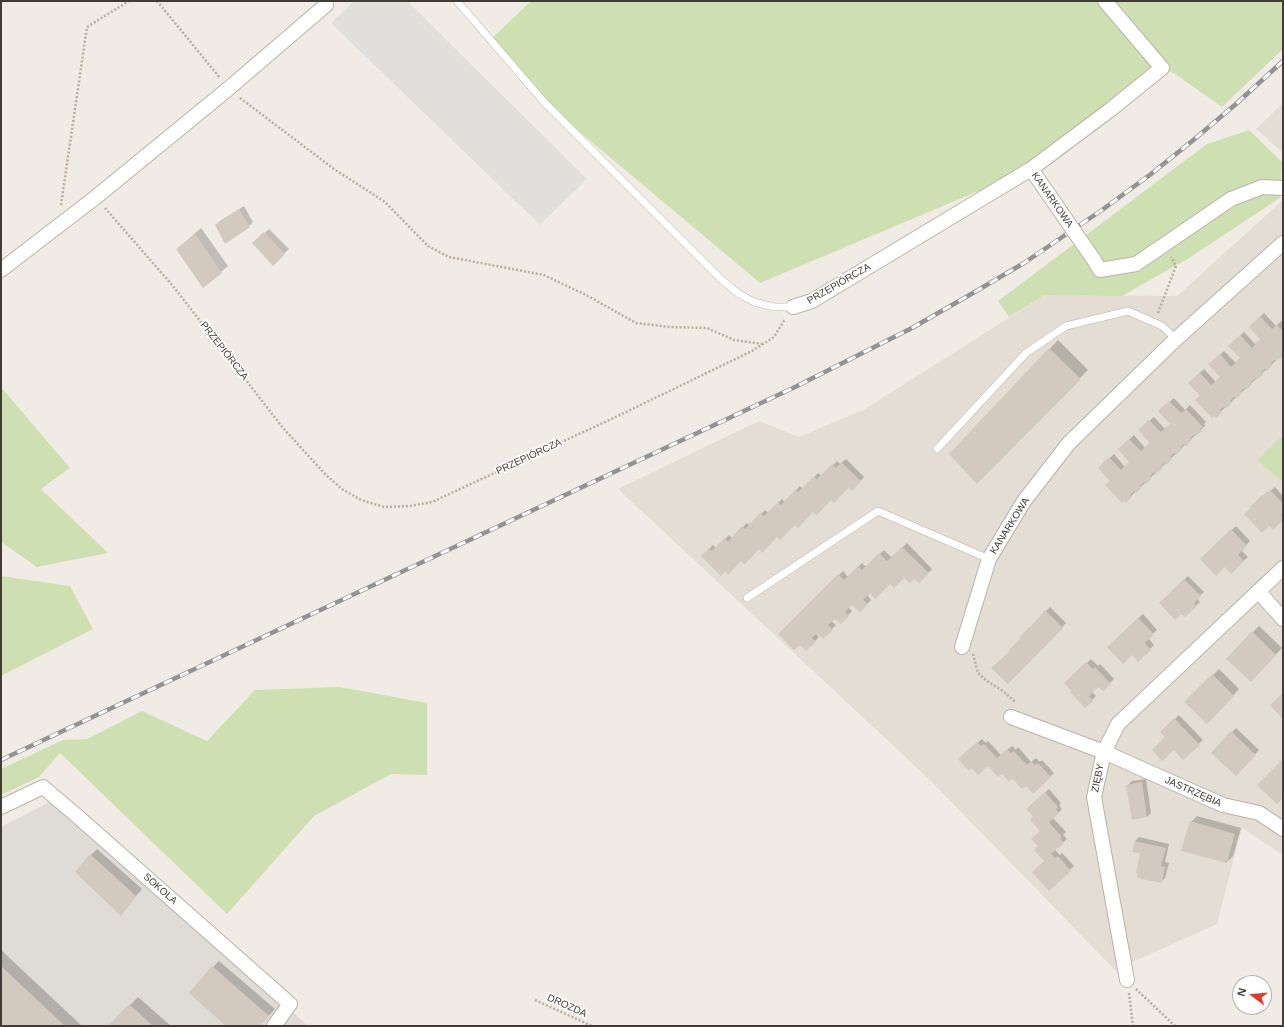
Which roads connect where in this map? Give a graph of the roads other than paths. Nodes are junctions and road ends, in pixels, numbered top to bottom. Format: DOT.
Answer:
graph roads {
  1 [pos="457,1"];
  2 [pos="1105,1"];
  3 [pos="326,5"];
  4 [pos="1031,169"];
  5 [pos="1283,188"];
  6 [pos="1283,243"];
  7 [pos="1,270"];
  8 [pos="793,307"];
  9 [pos="1176,339"];
  10 [pos="937,449"];
  11 [pos="989,559"];
  12 [pos="1283,568"];
  13 [pos="1258,591"];
  14 [pos="747,598"];
  15 [pos="1283,619"];
  16 [pos="963,644"];
  17 [pos="1015,719"];
  18 [pos="1104,752"];
  19 [pos="1,807"];
  20 [pos="1283,829"];
  21 [pos="1127,980"];
  22 [pos="274,1026"];
  1 -- 8 [label="lane"];
  2 -- 4 [label="street, KANARKOWA"];
  3 -- 7 [label="street"];
  4 -- 5 [label="street, KANARKOWA, bridge"];
  4 -- 8 [label="street, PRZEPIÓRCZA"];
  6 -- 9 [label="street, KANARKOWA"];
  9 -- 10 [label="lane"];
  9 -- 11 [label="street, KANARKOWA"];
  11 -- 14 [label="lane"];
  11 -- 16 [label="street, KANARKOWA"];
  12 -- 13 [label="street, ZIĘBY"];
  13 -- 15 [label="street"];
  13 -- 18 [label="street, ZIĘBY"];
  17 -- 18 [label="street, JASTRZĘBIA"];
  18 -- 20 [label="street, JASTRZĘBIA"];
  18 -- 21 [label="street, ZIĘBY"];
  19 -- 22 [label="street, SOKOLA"];
}
